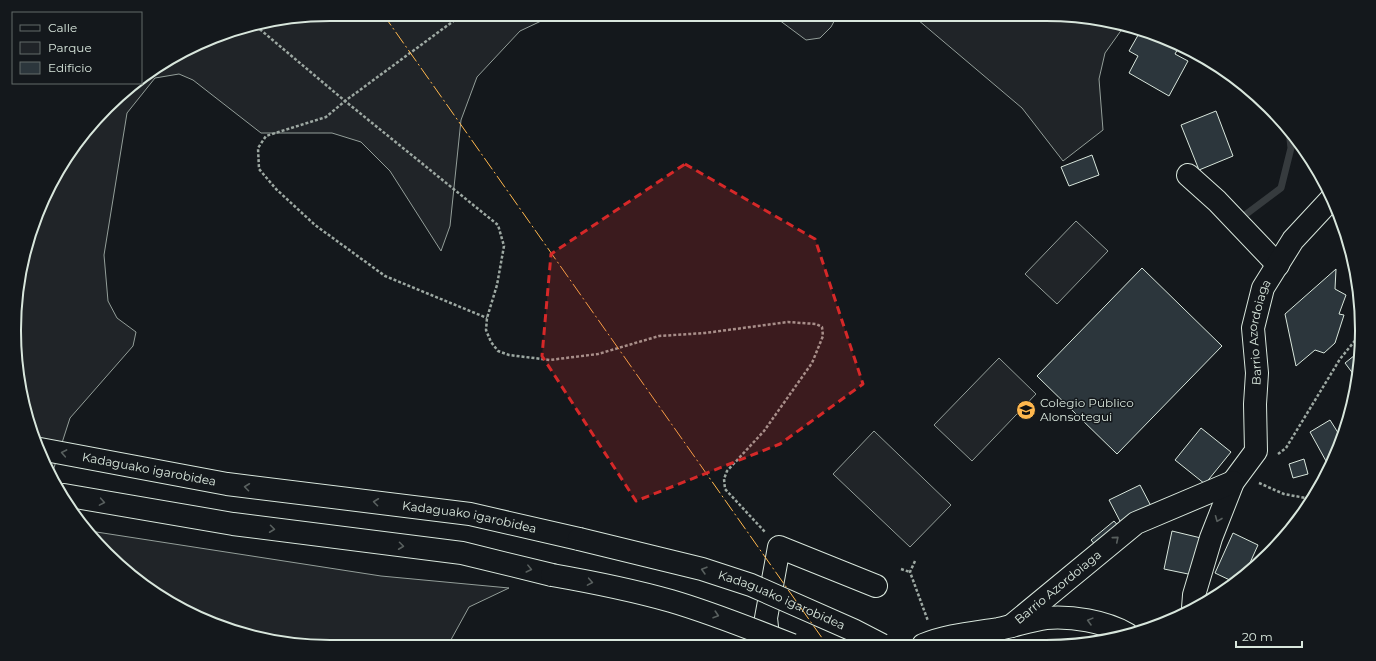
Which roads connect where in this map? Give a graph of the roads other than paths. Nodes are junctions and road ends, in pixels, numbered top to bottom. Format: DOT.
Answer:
graph roads {
  1 [pos="1188,175"];
  2 [pos="1327,203"];
  3 [pos="1278,265"];
  4 [pos="45,450"];
  5 [pos="1236,479"];
  6 [pos="69,496"];
  7 [pos="876,586"];
  8 [pos="1193,602"];
  9 [pos="1011,626"];
  10 [pos="1120,630"];
  11 [pos="768,640"];
  12 [pos="780,640"];
  13 [pos="872,640"];
  14 [pos="939,640"];
  1 -- 3 [label="main road"];
  2 -- 3 [label="main road, Barrio Azordoiaga"];
  3 -- 5 [label="main road, Barrio Azordoiaga"];
  13 -- 4 [label="main road, Kadaguako igarobidea, one-way, bridge"];
  5 -- 8 [label="main road, Barrio Azordoiaga, one-way"];
  9 -- 5 [label="main road, Barrio Azordoiaga, one-way"];
  6 -- 12 [label="main road, one-way, bridge"];
  7 -- 11 [label="main road"];
  10 -- 9 [label="main road, Barrio Azordoiaga, one-way"];
  9 -- 14 [label="main road, Barrio Azordoiaga"];
}
